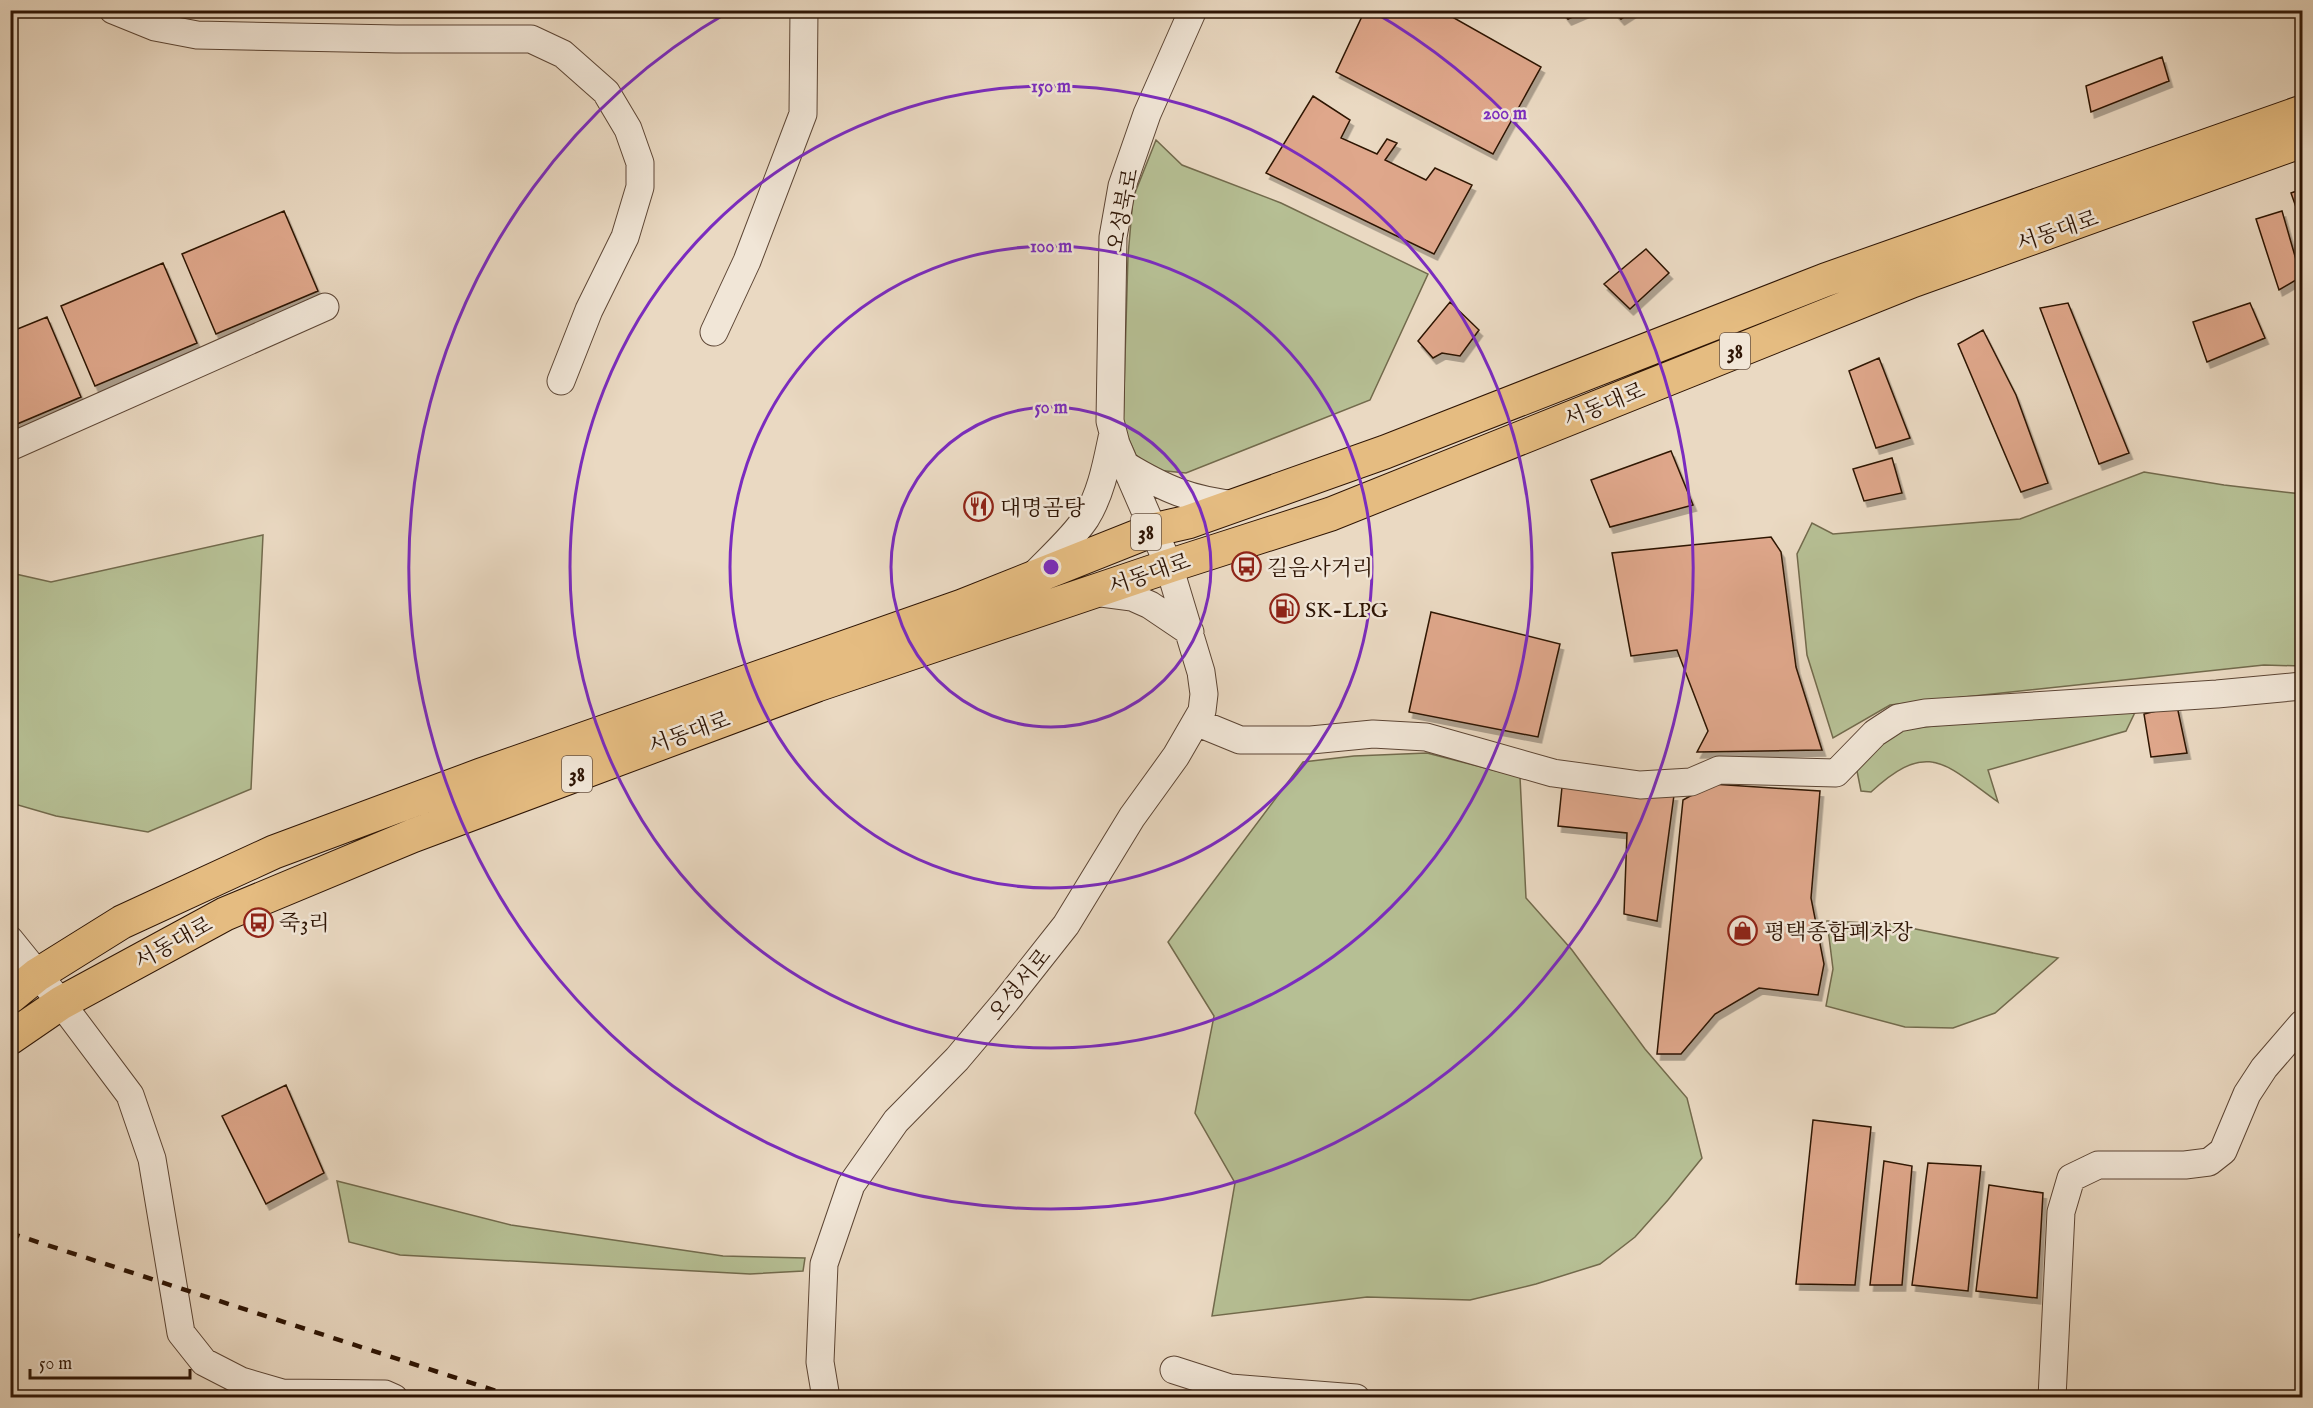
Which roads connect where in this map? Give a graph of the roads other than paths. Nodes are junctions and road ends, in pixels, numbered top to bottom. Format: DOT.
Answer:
graph roads {
  1 [pos="113,10"];
  2 [pos="804,10"];
  3 [pos="1193,10"];
  4 [pos="2302,112"];
  5 [pos="2302,141"];
  6 [pos="326,307"];
  7 [pos="714,332"];
  8 [pos="561,381"];
  9 [pos="1111,427"];
  10 [pos="10,447"];
  11 [pos="1125,465"];
  12 [pos="1237,505"];
  13 [pos="1153,530"];
  14 [pos="1169,566"];
  15 [pos="1030,579"];
  16 [pos="1094,592"];
  17 [pos="1190,632"];
  18 [pos="2302,686"];
  19 [pos="1196,722"];
  20 [pos="10,940"];
  21 [pos="37,975"];
  22 [pos="10,997"];
  23 [pos="61,1003"];
  24 [pos="2302,1024"];
  25 [pos="10,1038"];
  26 [pos="1173,1370"];
  27 [pos="394,1398"];
  28 [pos="826,1398"];
  29 [pos="1356,1398"];
  30 [pos="2052,1398"];
  1 -- 8 [label="street"];
  2 -- 7 [label="street"];
  3 -- 9 [label="street, 오성북로"];
  4 -- 12 [label="main road, 서동대로 / 38"];
  5 -- 14 [label="main road, 서동대로 / 38"];
  6 -- 10 [label="street"];
  9 -- 11 [label="street, 오성서로"];
  9 -- 15 [label="street"];
  11 -- 12 [label="street"];
  11 -- 13 [label="street, 오성서로"];
  12 -- 13 [label="main road, 서동대로 / 38"];
  13 -- 14 [label="street, 오성서로"];
  13 -- 15 [label="main road, 서동대로 / 38"];
  14 -- 16 [label="main road, 서동대로 / 38"];
  14 -- 17 [label="street, 오성서로"];
  15 -- 21 [label="main road, 서동대로 / 38"];
  16 -- 17 [label="street"];
  16 -- 23 [label="main road, 서동대로 / 38"];
  17 -- 19 [label="street, 오성서로"];
  18 -- 19 [label="street"];
  19 -- 28 [label="street, 오성서로"];
  20 -- 21 [label="street"];
  21 -- 22 [label="main road, 서동대로 / 38"];
  21 -- 23 [label="street"];
  23 -- 25 [label="main road, 서동대로 / 38"];
  23 -- 27 [label="street"];
  24 -- 30 [label="street"];
  26 -- 29 [label="street"];
}
